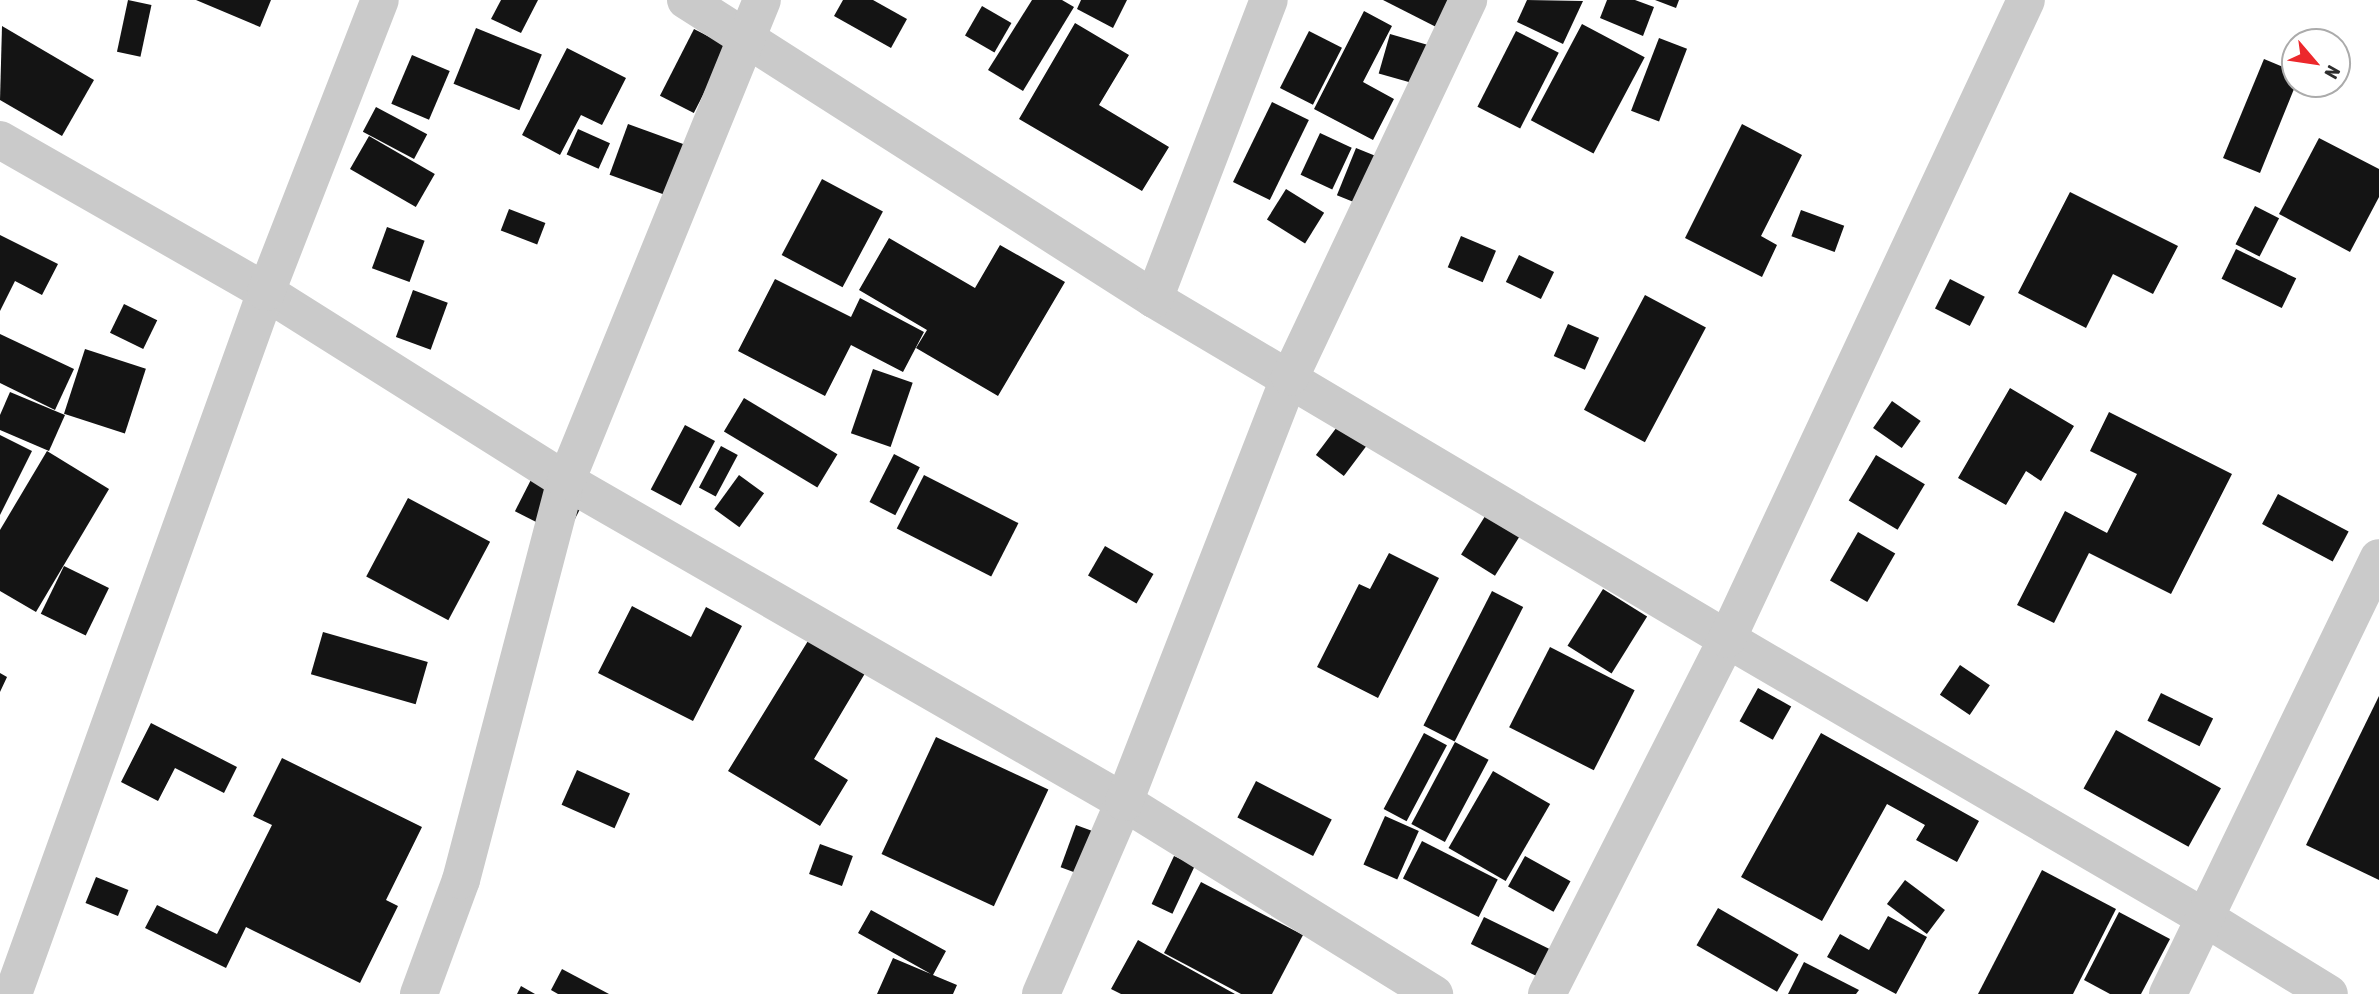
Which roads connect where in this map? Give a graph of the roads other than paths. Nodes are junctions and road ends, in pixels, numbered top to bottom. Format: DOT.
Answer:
graph roads {
  1 [pos="380,0"];
  2 [pos="686,0"];
  3 [pos="762,0"];
  4 [pos="1269,0"];
  5 [pos="1468,0"];
  6 [pos="2026,0"];
  7 [pos="746,37"];
  8 [pos="0,140"];
  9 [pos="266,292"];
  10 [pos="1154,299"];
  11 [pos="1290,377"];
  12 [pos="566,481"];
  13 [pos="2379,558"];
  14 [pos="1727,639"];
  15 [pos="1124,802"];
  16 [pos="2207,919"];
  17 [pos="13,994"];
  18 [pos="419,994"];
  19 [pos="1041,994"];
  20 [pos="1434,994"];
  21 [pos="1547,994"];
  22 [pos="2168,994"];
  23 [pos="2329,994"];
  1 -- 9 [label="street"];
  2 -- 7 [label="street"];
  3 -- 7 [label="street"];
  4 -- 10 [label="street"];
  5 -- 11 [label="street"];
  6 -- 14 [label="street"];
  7 -- 10 [label="street"];
  7 -- 12 [label="street"];
  8 -- 9 [label="street"];
  9 -- 12 [label="street"];
  9 -- 17 [label="street"];
  10 -- 11 [label="street"];
  11 -- 14 [label="street"];
  11 -- 15 [label="street"];
  12 -- 15 [label="street"];
  12 -- 18 [label="street"];
  13 -- 16 [label="street"];
  14 -- 16 [label="street"];
  14 -- 21 [label="street"];
  15 -- 19 [label="street"];
  15 -- 20 [label="street"];
  16 -- 22 [label="street"];
  16 -- 23 [label="street"];
}
